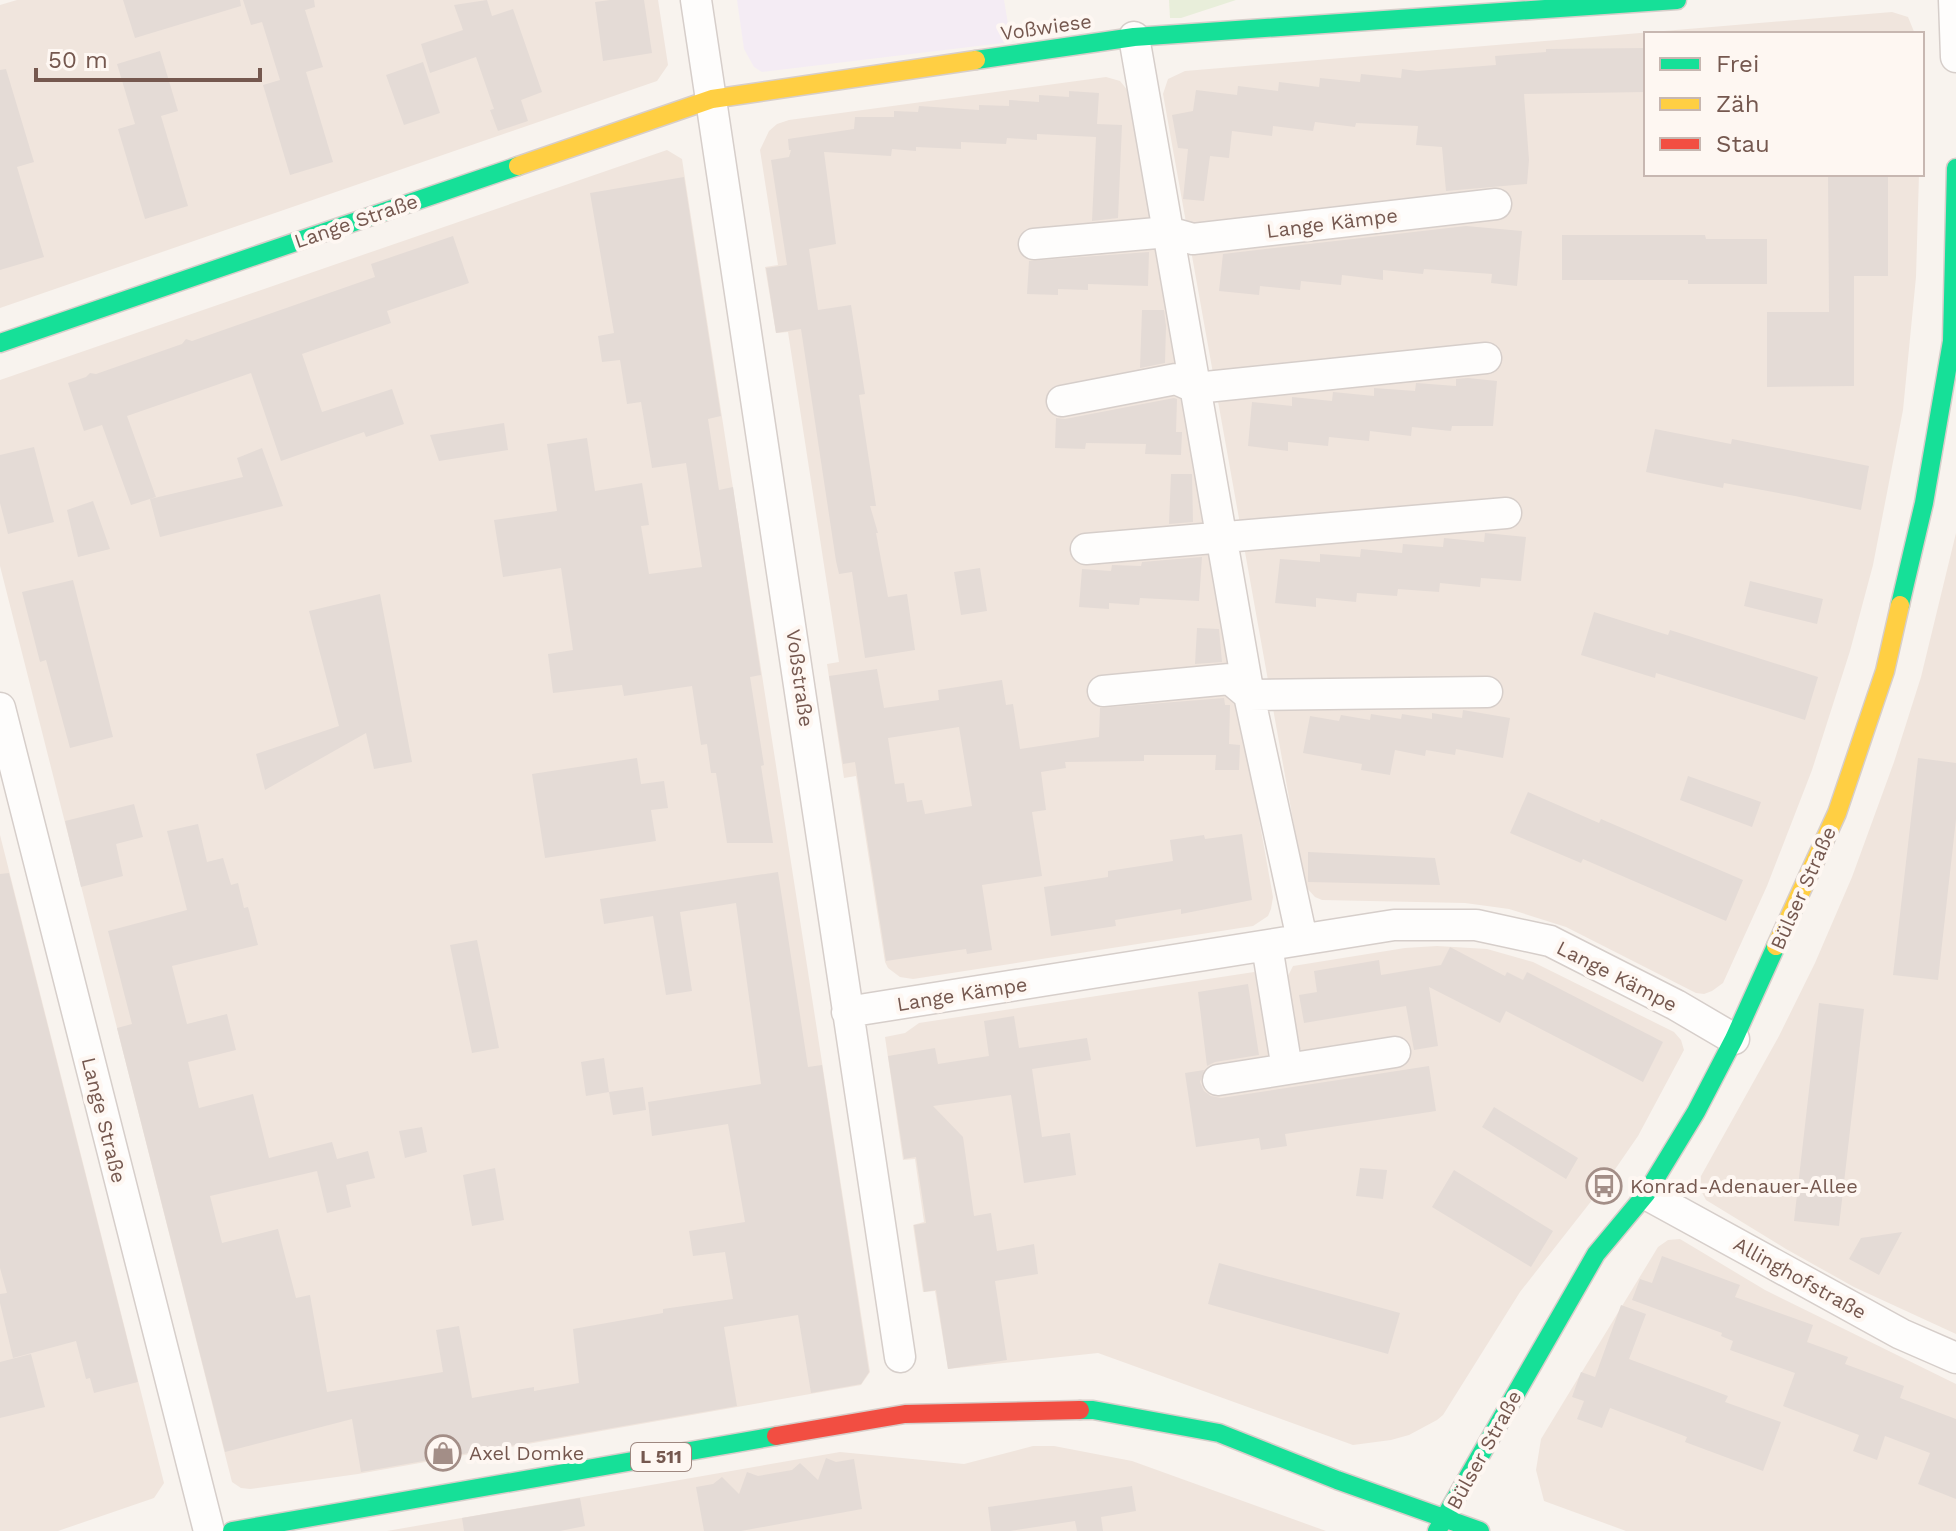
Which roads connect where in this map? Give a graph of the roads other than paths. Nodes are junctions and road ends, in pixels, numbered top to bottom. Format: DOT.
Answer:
graph roads {
  1 [pos="696,0"];
  2 [pos="1677,0"];
  3 [pos="1954,0"];
  4 [pos="1134,37"];
  5 [pos="1956,57"];
  6 [pos="712,99"];
  7 [pos="1956,168"];
  8 [pos="1496,204"];
  9 [pos="1168,232"];
  10 [pos="1034,244"];
  11 [pos="0,343"];
  12 [pos="1486,358"];
  13 [pos="1196,388"];
  14 [pos="1062,401"];
  15 [pos="1506,513"];
  16 [pos="1222,538"];
  17 [pos="1086,549"];
  18 [pos="1103,691"];
  19 [pos="1487,692"];
  20 [pos="1249,695"];
  21 [pos="0,708"];
  22 [pos="1302,939"];
  23 [pos="1267,946"];
  24 [pos="847,1012"];
  25 [pos="1734,1039"];
  26 [pos="1395,1052"];
  27 [pos="1287,1069"];
  28 [pos="1218,1080"];
  29 [pos="1646,1194"];
  30 [pos="900,1357"];
  31 [pos="1956,1358"];
  32 [pos="1441,1525"];
  33 [pos="209,1531"];
  34 [pos="232,1531"];
  35 [pos="1480,1531"];
  1 -- 6 [label="street, Voßstraße"];
  2 -- 4 [label="street, Voßwiese"];
  3 -- 5 [label="street"];
  4 -- 6 [label="street, Voßwiese"];
  4 -- 9 [label="street"];
  6 -- 11 [label="street, Lange Straße"];
  6 -- 24 [label="street, Voßstraße"];
  7 -- 25 [label="street, Bülser Straße"];
  8 -- 9 [label="street, Lange Kämpe"];
  9 -- 10 [label="street, Lange Kämpe"];
  9 -- 13 [label="street"];
  12 -- 13 [label="street"];
  13 -- 14 [label="street"];
  13 -- 16 [label="street"];
  15 -- 16 [label="street"];
  16 -- 17 [label="street"];
  16 -- 20 [label="street"];
  18 -- 20 [label="street"];
  19 -- 20 [label="street"];
  20 -- 22 [label="street"];
  21 -- 33 [label="street, Lange Straße"];
  22 -- 23 [label="street, Lange Kämpe"];
  22 -- 25 [label="street, Lange Kämpe"];
  23 -- 24 [label="street, Lange Kämpe"];
  23 -- 27 [label="street"];
  24 -- 30 [label="street, Voßstraße"];
  25 -- 29 [label="street, Bülser Straße"];
  26 -- 27 [label="street"];
  27 -- 28 [label="street"];
  29 -- 31 [label="street, Allinghofstraße"];
  29 -- 32 [label="street, Bülser Straße"];
  32 -- 34 [label="street, L 511"];
  32 -- 35 [label="street, L 511"];
}
